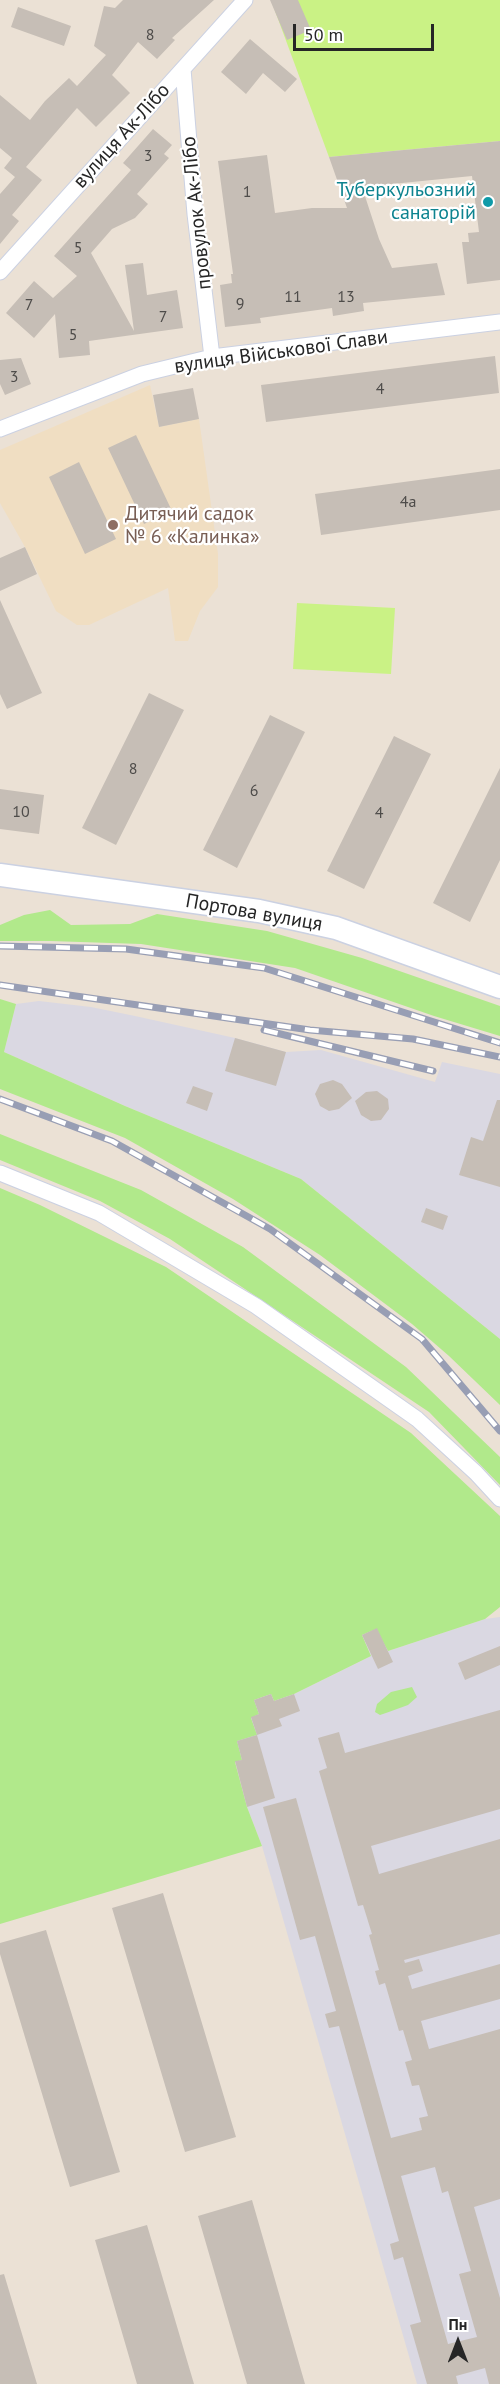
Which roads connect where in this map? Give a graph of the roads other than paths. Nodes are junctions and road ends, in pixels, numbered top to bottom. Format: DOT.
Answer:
graph roads {
  1 [pos="245,0"];
  2 [pos="183,69"];
  3 [pos="0,272"];
  4 [pos="500,322"];
  5 [pos="212,357"];
  6 [pos="0,429"];
  7 [pos="0,875"];
  8 [pos="500,987"];
  9 [pos="0,1173"];
  10 [pos="500,1500"];
  1 -- 2 [label="street, вулиця Ак-Лібо"];
  2 -- 3 [label="street, вулиця Ак-Лібо"];
  2 -- 5 [label="street, провулок Ак-Лібо"];
  4 -- 5 [label="street, вулиця Військової Слави"];
  5 -- 6 [label="street, вулиця Військової Слави"];
  7 -- 8 [label="main road, Портова вулиця"];
  9 -- 10 [label="street"];
}
